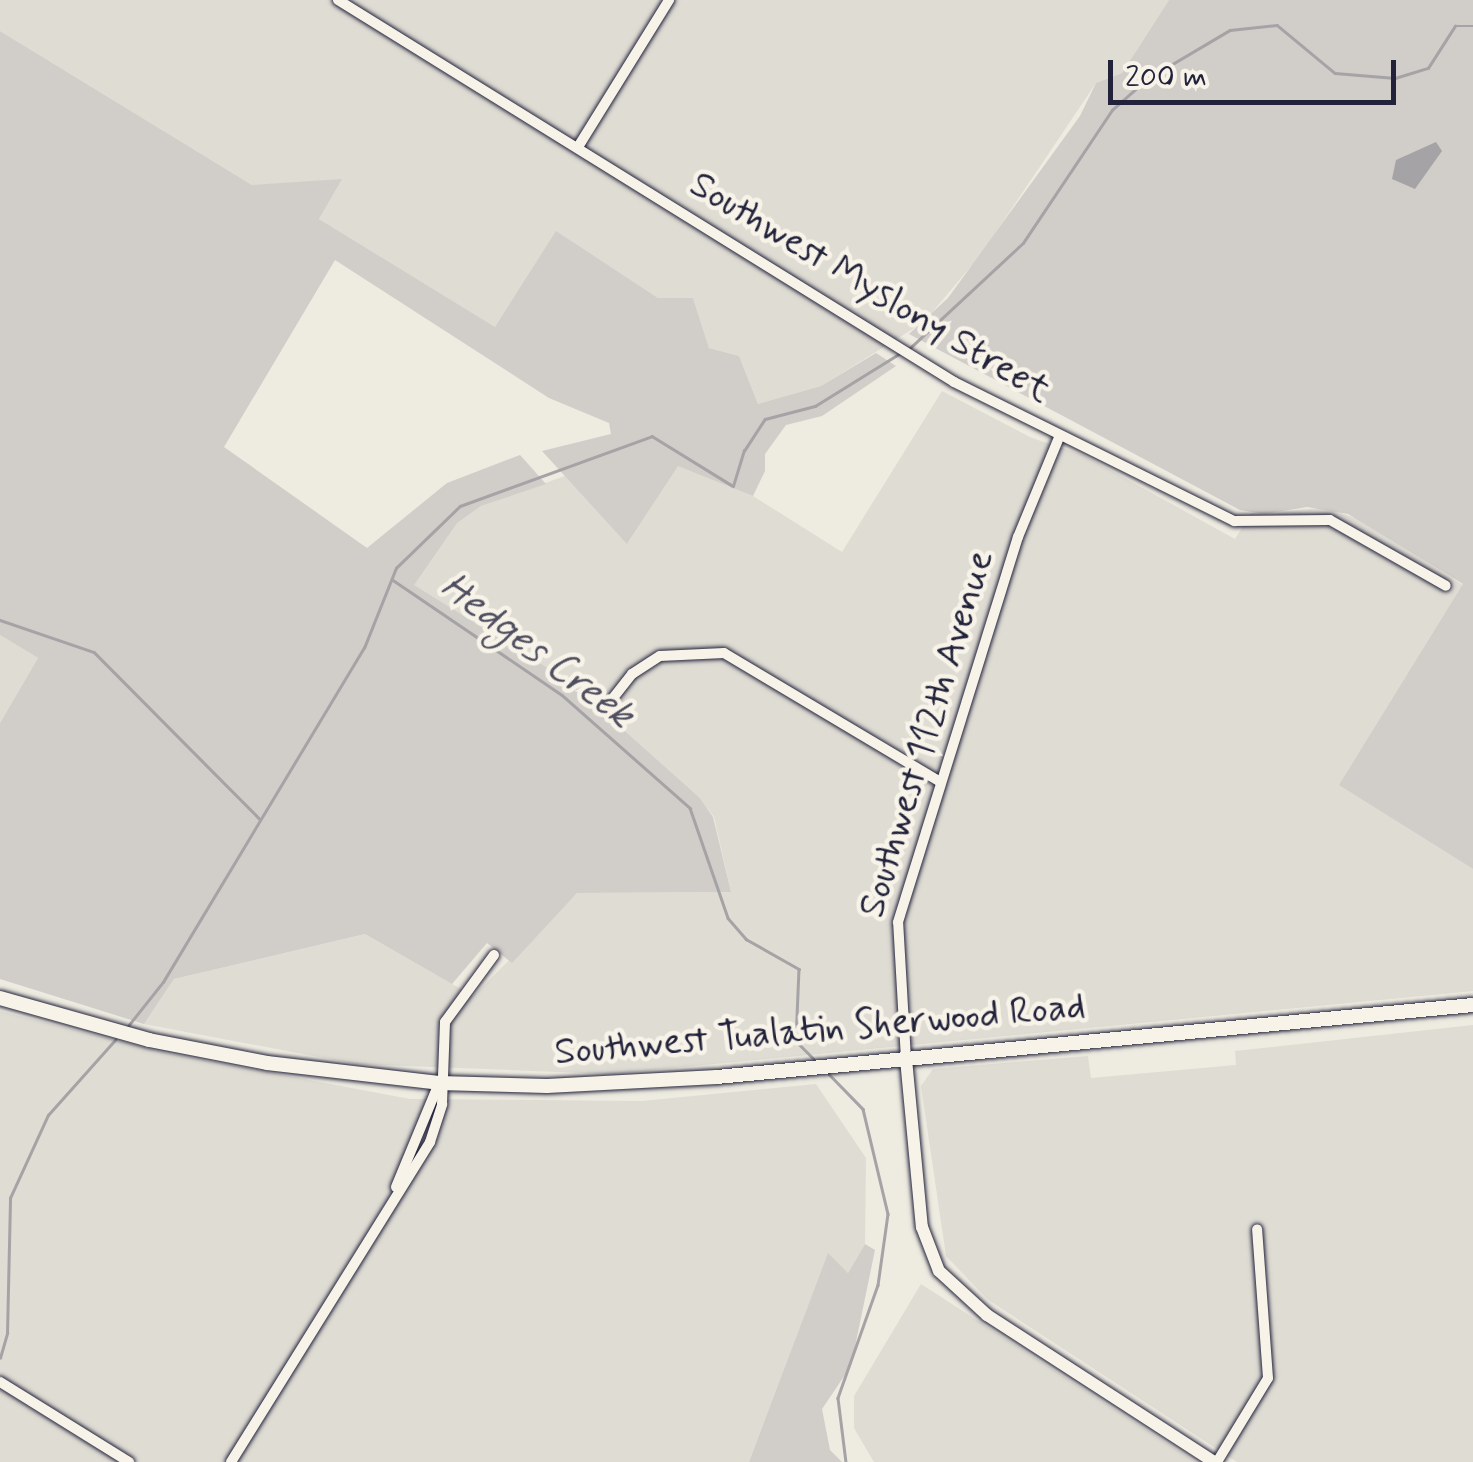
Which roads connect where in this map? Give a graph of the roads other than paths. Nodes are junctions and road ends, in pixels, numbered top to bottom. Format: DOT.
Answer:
graph roads {
  1 [pos="338,0"];
  2 [pos="669,0"];
  3 [pos="578,148"];
  4 [pos="1060,436"];
  5 [pos="1446,586"];
  6 [pos="606,707"];
  7 [pos="940,782"];
  8 [pos="494,955"];
  9 [pos="0,998"];
  10 [pos="1473,1005"];
  11 [pos="906,1059"];
  12 [pos="439,1083"];
  13 [pos="1258,1229"];
  14 [pos="0,1382"];
  15 [pos="129,1462"];
  16 [pos="232,1462"];
  17 [pos="1216,1462"];
  1 -- 3 [label="street, Southwest Myslony Street"];
  2 -- 3 [label="street"];
  3 -- 4 [label="street, Southwest Myslony Street"];
  4 -- 5 [label="street, Southwest Myslony Street"];
  4 -- 7 [label="street, Southwest 112th Avenue"];
  6 -- 7 [label="street"];
  7 -- 11 [label="street, Southwest 112th Avenue"];
  8 -- 12 [label="street"];
  9 -- 12 [label="highway, Southwest Tualatin Sherwood Road"];
  10 -- 11 [label="highway, Southwest Tualatin Sherwood Road"];
  11 -- 12 [label="highway, Southwest Tualatin Sherwood Road"];
  11 -- 17 [label="main road"];
  12 -- 16 [label="street"];
  13 -- 17 [label="street"];
  14 -- 15 [label="street"];
}
